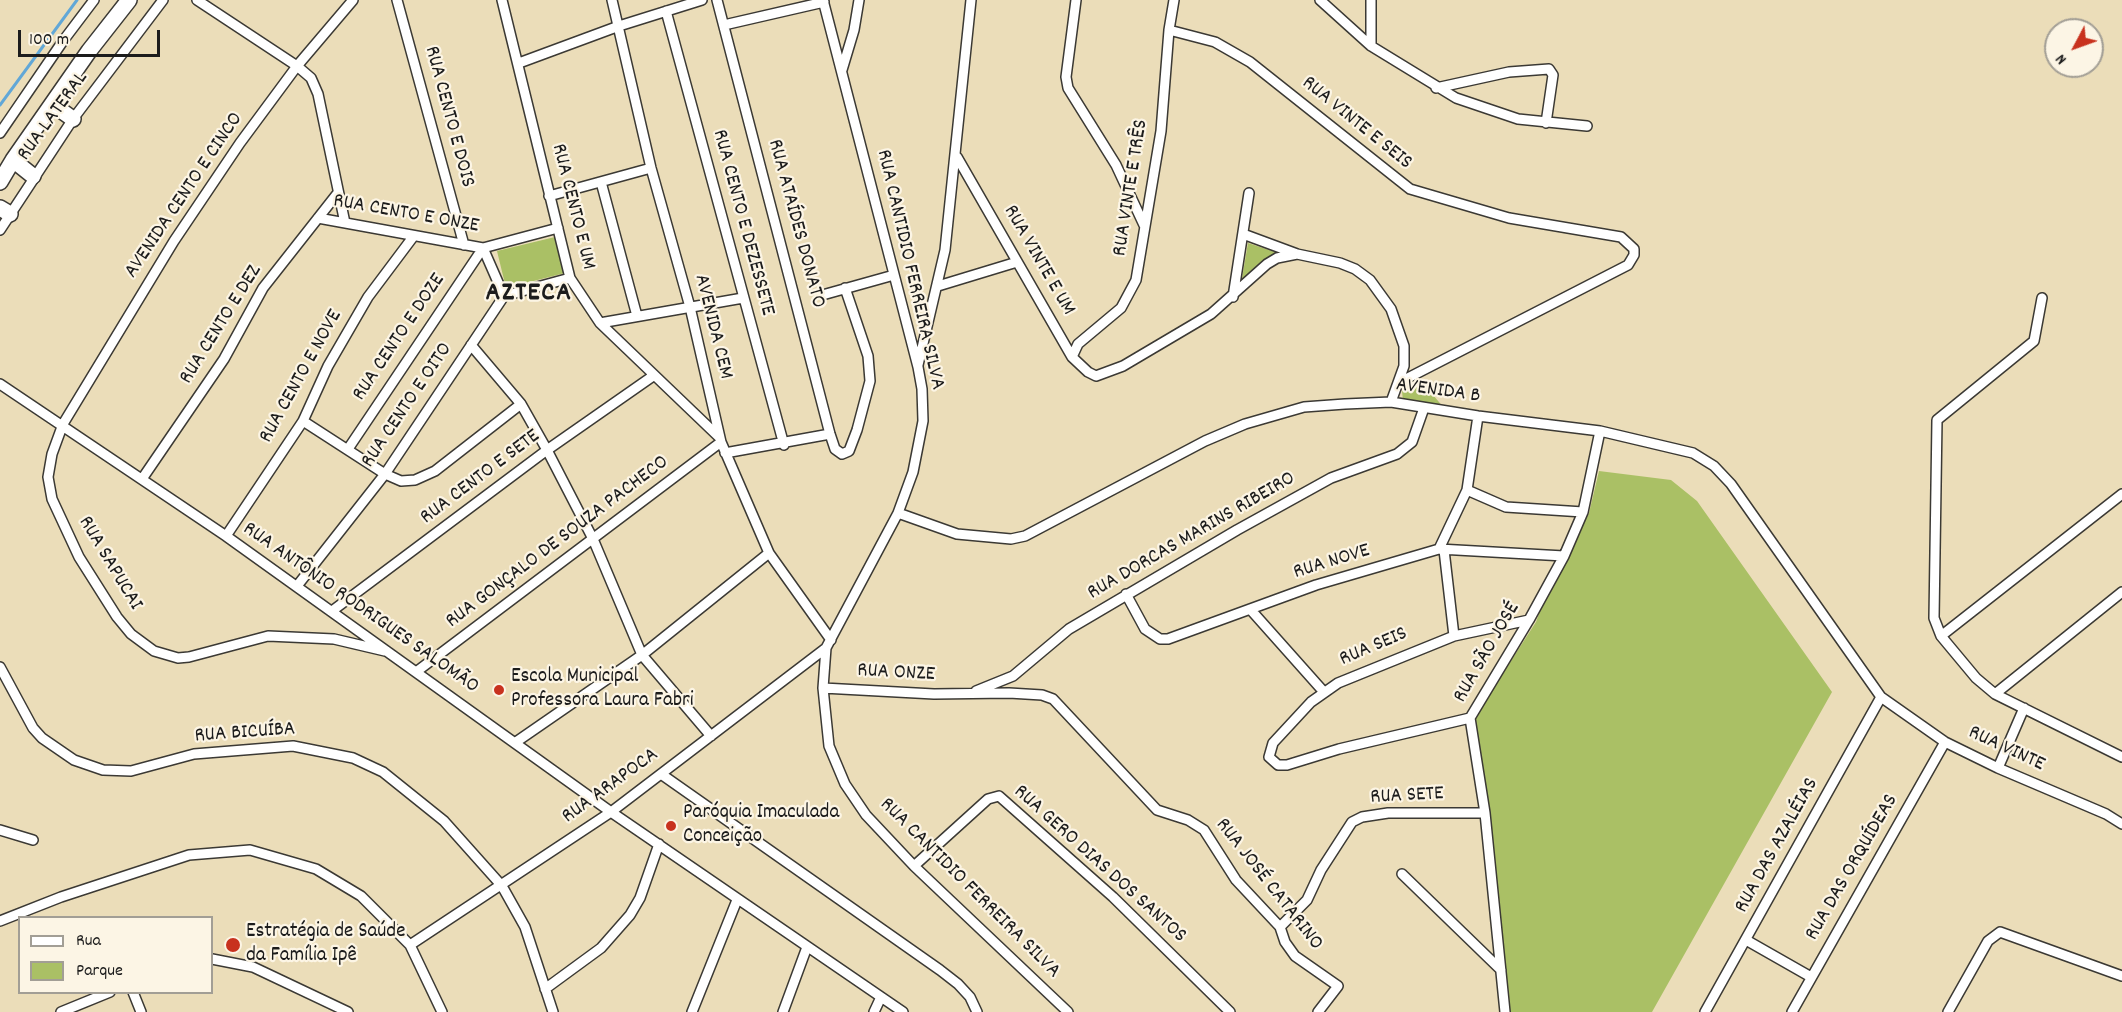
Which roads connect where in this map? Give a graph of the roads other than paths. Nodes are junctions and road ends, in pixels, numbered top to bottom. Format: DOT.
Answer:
graph roads {
  1 [pos="94,0"];
  2 [pos="129,0"];
  3 [pos="163,0"];
  4 [pos="197,0"];
  5 [pos="353,0"];
  6 [pos="397,0"];
  7 [pos="502,0"];
  8 [pos="612,0"];
  9 [pos="702,0"];
  10 [pos="717,0"];
  11 [pos="859,0"];
  12 [pos="971,0"];
  13 [pos="1076,0"];
  14 [pos="1174,0"];
  15 [pos="1320,0"];
  16 [pos="1371,0"];
  17 [pos="823,1"];
  18 [pos="666,11"];
  19 [pos="724,25"];
  20 [pos="619,26"];
  21 [pos="1169,30"];
  22 [pos="1371,46"];
  23 [pos="519,63"];
  24 [pos="297,66"];
  25 [pos="842,71"];
  26 [pos="1436,88"];
  27 [pos="52,104"];
  28 [pos="73,119"];
  29 [pos="1546,123"];
  30 [pos="1587,126"];
  31 [pos="0,133"];
  32 [pos="957,157"];
  33 [pos="13,160"];
  34 [pos="651,168"];
  35 [pos="33,176"];
  36 [pos="0,182"];
  37 [pos="601,182"];
  38 [pos="1249,193"];
  39 [pos="338,194"];
  40 [pos="549,196"];
  41 [pos="5,211"];
  42 [pos="318,218"];
  43 [pos="345,223"];
  44 [pos="1144,225"];
  45 [pos="558,228"];
  46 [pos="0,230"];
  47 [pos="1243,234"];
  48 [pos="413,237"];
  49 [pos="464,244"];
  50 [pos="483,248"];
  51 [pos="1297,254"];
  52 [pos="1017,262"];
  53 [pos="894,275"];
  54 [pos="570,278"];
  55 [pos="938,286"];
  56 [pos="845,288"];
  57 [pos="826,294"];
  58 [pos="504,296"];
  59 [pos="1233,297"];
  60 [pos="743,298"];
  61 [pos="2042,298"];
  62 [pos="690,307"];
  63 [pos="637,316"];
  64 [pos="600,323"];
  65 [pos="471,345"];
  66 [pos="1071,357"];
  67 [pos="918,367"];
  68 [pos="653,376"];
  69 [pos="1400,382"];
  70 [pos="0,384"];
  71 [pos="1391,402"];
  72 [pos="521,404"];
  73 [pos="1424,408"];
  74 [pos="1478,416"];
  75 [pos="303,421"];
  76 [pos="63,424"];
  77 [pos="1600,431"];
  78 [pos="831,434"];
  79 [pos="721,440"];
  80 [pos="784,445"];
  81 [pos="348,449"];
  82 [pos="547,450"];
  83 [pos="725,453"];
  84 [pos="385,474"];
  85 [pos="142,479"];
  86 [pos="1467,490"];
  87 [pos="2122,494"];
  88 [pos="1582,512"];
  89 [pos="898,513"];
  90 [pos="226,536"];
  91 [pos="593,539"];
  92 [pos="1441,549"];
  93 [pos="769,553"];
  94 [pos="1564,556"];
  95 [pos="297,586"];
  96 [pos="2122,592"];
  97 [pos="1126,594"];
  98 [pos="1250,609"];
  99 [pos="332,611"];
  100 [pos="1529,620"];
  101 [pos="1454,636"];
  102 [pos="1941,636"];
  103 [pos="828,644"];
  104 [pos="390,652"];
  105 [pos="642,655"];
  106 [pos="0,667"];
  107 [pos="416,672"];
  108 [pos="823,688"];
  109 [pos="1323,691"];
  110 [pos="967,693"];
  111 [pos="1995,694"];
  112 [pos="1881,697"];
  113 [pos="2024,708"];
  114 [pos="1470,718"];
  115 [pos="711,736"];
  116 [pos="516,742"];
  117 [pos="1945,742"];
  118 [pos="2122,757"];
  119 [pos="1998,768"];
  120 [pos="661,774"];
  121 [pos="611,812"];
  122 [pos="1485,813"];
  123 [pos="2122,824"];
  124 [pos="0,830"];
  125 [pos="33,840"];
  126 [pos="659,844"];
  127 [pos="914,866"];
  128 [pos="1402,874"];
  129 [pos="502,886"];
  130 [pos="736,900"];
  131 [pos="0,921"];
  132 [pos="1280,927"];
  133 [pos="1746,940"];
  134 [pos="410,945"];
  135 [pos="807,947"];
  136 [pos="213,959"];
  137 [pos="1502,970"];
  138 [pos="2122,976"];
  139 [pos="1811,977"];
  140 [pos="545,989"];
  141 [pos="107,994"];
  142 [pos="133,994"];
  143 [pos="880,997"];
  144 [pos="343,1011"];
  145 [pos="61,1012"];
  146 [pos="141,1012"];
  147 [pos="442,1012"];
  148 [pos="553,1012"];
  149 [pos="692,1012"];
  150 [pos="783,1012"];
  151 [pos="874,1012"];
  152 [pos="903,1012"];
  153 [pos="977,1012"];
  154 [pos="1068,1012"];
  155 [pos="1230,1012"];
  156 [pos="1318,1012"];
  157 [pos="1505,1012"];
  158 [pos="1706,1012"];
  159 [pos="1792,1012"];
  160 [pos="1948,1012"];
  1 -- 31 [label="street"];
  2 -- 27 [label="highway"];
  3 -- 28 [label="street, RUA LATERAL"];
  4 -- 24 [label="street"];
  5 -- 24 [label="street, AVENIDA CENTO E CINCO"];
  6 -- 49 [label="street, RUA CENTO E DOIS"];
  7 -- 23 [label="street, RUA CENTO E UM"];
  8 -- 20 [label="street, AVENIDA CEM"];
  9 -- 18 [label="street"];
  10 -- 19 [label="street, RUA ATAÍDES DONATO"];
  11 -- 25 [label="street"];
  12 -- 32 [label="street"];
  13 -- 44 [label="street"];
  14 -- 21 [label="street, RUA VINTE E TRÊS"];
  15 -- 22 [label="street"];
  16 -- 22 [label="street"];
  17 -- 19 [label="street"];
  17 -- 25 [label="street, RUA CANTIDIO FERREIRA SILVA"];
  18 -- 20 [label="street"];
  18 -- 60 [label="street, RUA CENTO E DEZESSETE"];
  19 -- 78 [label="street, RUA ATAÍDES DONATO"];
  20 -- 23 [label="street"];
  20 -- 34 [label="street, AVENIDA CEM"];
  21 -- 44 [label="street, RUA VINTE E TRÊS"];
  21 -- 69 [label="street, RUA VINTE E SEIS"];
  22 -- 26 [label="street"];
  23 -- 40 [label="street, RUA CENTO E UM"];
  24 -- 39 [label="street"];
  24 -- 76 [label="street, AVENIDA CENTO E CINCO"];
  25 -- 53 [label="street, RUA CANTIDIO FERREIRA SILVA"];
  26 -- 29 [label="street"];
  26 -- 29 [label="street"];
  27 -- 28 [label="highway"];
  27 -- 33 [label="highway"];
  28 -- 35 [label="street, RUA LATERAL"];
  29 -- 30 [label="street"];
  32 -- 52 [label="street, RUA VINTE E UM"];
  32 -- 55 [label="street"];
  33 -- 35 [label="highway"];
  33 -- 36 [label="highway"];
  34 -- 37 [label="street"];
  34 -- 62 [label="street, AVENIDA CEM"];
  35 -- 41 [label="street, RUA LATERAL"];
  37 -- 40 [label="street"];
  37 -- 63 [label="street"];
  38 -- 47 [label="street"];
  39 -- 42 [label="street, RUA CENTO E DEZ"];
  39 -- 43 [label="street"];
  40 -- 45 [label="street, RUA CENTO E UM"];
  41 -- 46 [label="street, RUA LATERAL"];
  42 -- 43 [label="street, RUA CENTO E ONZE"];
  42 -- 85 [label="street, RUA CENTO E DEZ"];
  43 -- 48 [label="street, RUA CENTO E ONZE"];
  44 -- 66 [label="street, RUA VINTE E TRÊS"];
  45 -- 50 [label="street, RUA CENTO E ONZE"];
  45 -- 54 [label="street, RUA CENTO E UM"];
  47 -- 51 [label="street"];
  47 -- 59 [label="street"];
  48 -- 49 [label="street, RUA CENTO E ONZE"];
  48 -- 75 [label="street, RUA CENTO E NOVE"];
  49 -- 50 [label="street, RUA CENTO E ONZE"];
  50 -- 58 [label="street"];
  50 -- 81 [label="street, RUA CENTO E DOZE"];
  51 -- 59 [label="street"];
  51 -- 69 [label="street"];
  52 -- 55 [label="street"];
  52 -- 66 [label="street, RUA VINTE E UM"];
  53 -- 56 [label="street"];
  53 -- 67 [label="street, RUA CANTIDIO FERREIRA SILVA"];
  54 -- 58 [label="street"];
  54 -- 64 [label="street, RUA CENTO E UM"];
  55 -- 67 [label="street"];
  56 -- 57 [label="street"];
  56 -- 78 [label="street, RUA ATAÍDES DONATO"];
  58 -- 65 [label="street, RUA CENTO E OITO"];
  59 -- 66 [label="street, RUA VINTE E UM"];
  60 -- 62 [label="street"];
  60 -- 80 [label="street, RUA CENTO E DEZESSETE"];
  61 -- 102 [label="street"];
  62 -- 63 [label="street"];
  62 -- 79 [label="street, AVENIDA CEM"];
  63 -- 64 [label="street"];
  64 -- 68 [label="street, RUA CENTO E UM"];
  65 -- 72 [label="street"];
  65 -- 84 [label="street, RUA CENTO E OITO"];
  67 -- 89 [label="street, RUA CANTIDIO FERREIRA SILVA"];
  68 -- 79 [label="street, RUA CENTO E UM"];
  68 -- 82 [label="street, RUA CENTO E SETE"];
  69 -- 71 [label="street"];
  70 -- 76 [label="street, RUA ANTÔNIO RODRIGUES SALOMÃO"];
  71 -- 73 [label="street, AVENIDA B"];
  71 -- 89 [label="street, AVENIDA B"];
  72 -- 82 [label="street"];
  72 -- 84 [label="street"];
  73 -- 74 [label="street, AVENIDA B"];
  73 -- 97 [label="street, RUA DORCAS MARINS RIBEIRO"];
  74 -- 77 [label="street, AVENIDA B"];
  74 -- 86 [label="street"];
  75 -- 81 [label="street"];
  75 -- 90 [label="street, RUA CENTO E NOVE"];
  76 -- 85 [label="street, RUA ANTÔNIO RODRIGUES SALOMÃO"];
  76 -- 104 [label="street, RUA SAPUCAI"];
  77 -- 88 [label="street, RUA SÃO JOSÉ"];
  77 -- 112 [label="street, AVENIDA B"];
  78 -- 80 [label="street"];
  79 -- 83 [label="street, AVENIDA CEM"];
  79 -- 91 [label="street, RUA GONÇALO DE SOUZA PACHECO"];
  80 -- 83 [label="street"];
  81 -- 84 [label="street"];
  82 -- 91 [label="street"];
  82 -- 99 [label="street, RUA CENTO E SETE"];
  83 -- 93 [label="street, AVENIDA CEM"];
  84 -- 95 [label="street, RUA CENTO E OITO"];
  85 -- 90 [label="street, RUA ANTÔNIO RODRIGUES SALOMÃO"];
  86 -- 88 [label="street"];
  86 -- 92 [label="street"];
  87 -- 102 [label="street"];
  88 -- 94 [label="street, RUA SÃO JOSÉ"];
  89 -- 103 [label="street, RUA CANTIDIO FERREIRA SILVA"];
  90 -- 95 [label="street, RUA ANTÔNIO RODRIGUES SALOMÃO"];
  91 -- 105 [label="street"];
  91 -- 107 [label="street, RUA GONÇALO DE SOUZA PACHECO"];
  92 -- 94 [label="street, RUA NOVE"];
  92 -- 98 [label="street, RUA NOVE"];
  92 -- 101 [label="street"];
  93 -- 103 [label="street, AVENIDA CEM"];
  93 -- 105 [label="street"];
  94 -- 100 [label="street, RUA SÃO JOSÉ"];
  95 -- 99 [label="street, RUA ANTÔNIO RODRIGUES SALOMÃO"];
  96 -- 111 [label="street"];
  97 -- 98 [label="street, RUA NOVE"];
  97 -- 110 [label="street, RUA DORCAS MARINS RIBEIRO"];
  98 -- 109 [label="street"];
  99 -- 104 [label="street, RUA ANTÔNIO RODRIGUES SALOMÃO"];
  100 -- 101 [label="street, RUA SEIS"];
  100 -- 114 [label="street, RUA SÃO JOSÉ"];
  101 -- 109 [label="street, RUA SEIS"];
  102 -- 111 [label="street"];
  103 -- 108 [label="street, RUA CANTIDIO FERREIRA SILVA"];
  103 -- 115 [label="street, RUA ARAPOCA"];
  104 -- 107 [label="street, RUA ANTÔNIO RODRIGUES SALOMÃO"];
  105 -- 115 [label="street"];
  105 -- 116 [label="street"];
  106 -- 129 [label="street, RUA BICUÍBA"];
  107 -- 116 [label="street, RUA ANTÔNIO RODRIGUES SALOMÃO"];
  108 -- 110 [label="street, RUA ONZE"];
  108 -- 127 [label="street, RUA CANTIDIO FERREIRA SILVA"];
  109 -- 114 [label="street, RUA SEIS"];
  110 -- 132 [label="street, RUA JOSÉ CATARINO"];
  111 -- 113 [label="street"];
  112 -- 117 [label="street, RUA VINTE"];
  112 -- 133 [label="street, RUA DAS AZALÉIAS"];
  113 -- 118 [label="street"];
  113 -- 119 [label="street"];
  114 -- 122 [label="street, RUA SÃO JOSÉ"];
  115 -- 120 [label="street, RUA ARAPOCA"];
  116 -- 121 [label="street, RUA ANTÔNIO RODRIGUES SALOMÃO"];
  117 -- 119 [label="street, RUA VINTE"];
  117 -- 139 [label="street, RUA DAS ORQUÍDEAS"];
  119 -- 123 [label="street, RUA VINTE"];
  120 -- 121 [label="street, RUA ARAPOCA"];
  120 -- 153 [label="street"];
  121 -- 126 [label="street, RUA ANTÔNIO RODRIGUES SALOMÃO"];
  121 -- 129 [label="street, RUA ARAPOCA"];
  122 -- 132 [label="street, RUA SETE"];
  122 -- 137 [label="street, RUA SÃO JOSÉ"];
  124 -- 125 [label="street"];
  126 -- 130 [label="street, RUA ANTÔNIO RODRIGUES SALOMÃO"];
  126 -- 140 [label="street"];
  127 -- 154 [label="street, RUA CANTIDIO FERREIRA SILVA"];
  127 -- 155 [label="street, RUA GERO DIAS DOS SANTOS"];
  128 -- 137 [label="street"];
  129 -- 134 [label="street, RUA ARAPOCA"];
  129 -- 140 [label="street, RUA BICUÍBA"];
  130 -- 135 [label="street, RUA ANTÔNIO RODRIGUES SALOMÃO"];
  130 -- 149 [label="street"];
  131 -- 134 [label="street"];
  132 -- 156 [label="street, RUA JOSÉ CATARINO"];
  133 -- 139 [label="street"];
  133 -- 158 [label="street, RUA DAS AZALÉIAS"];
  134 -- 147 [label="street"];
  135 -- 143 [label="street, RUA ANTÔNIO RODRIGUES SALOMÃO"];
  135 -- 150 [label="street"];
  136 -- 144 [label="street"];
  137 -- 157 [label="street, RUA SÃO JOSÉ"];
  138 -- 160 [label="street"];
  139 -- 159 [label="street, RUA DAS ORQUÍDEAS"];
  140 -- 148 [label="street, RUA BICUÍBA"];
  141 -- 145 [label="street"];
  142 -- 146 [label="street"];
  143 -- 151 [label="street"];
  143 -- 152 [label="street, RUA ANTÔNIO RODRIGUES SALOMÃO"];
}
